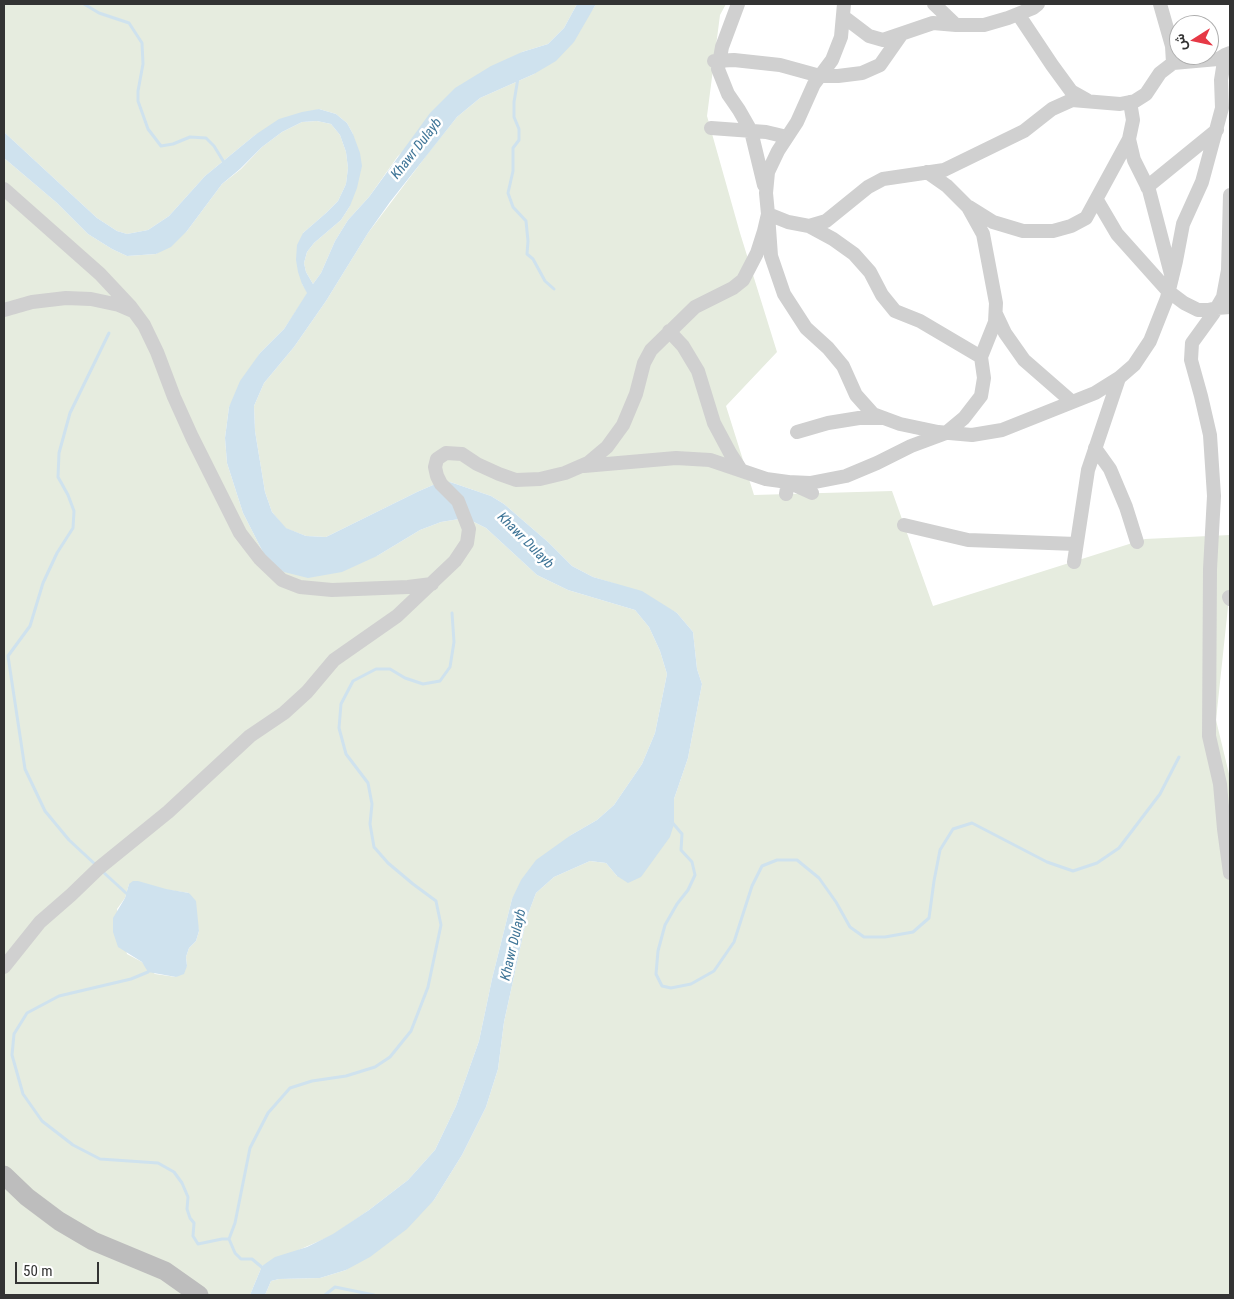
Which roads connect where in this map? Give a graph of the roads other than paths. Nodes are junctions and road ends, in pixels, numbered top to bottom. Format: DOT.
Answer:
graph roads {
  1 [pos="738,4"];
  2 [pos="934,4"];
  3 [pos="1038,4"];
  4 [pos="1160,4"];
  5 [pos="844,10"];
  6 [pos="1018,14"];
  7 [pos="956,25"];
  8 [pos="1169,32"];
  9 [pos="901,35"];
  10 [pos="1228,54"];
  11 [pos="717,60"];
  12 [pos="1171,65"];
  13 [pos="820,76"];
  14 [pos="1088,101"];
  15 [pos="1130,102"];
  16 [pos="711,128"];
  17 [pos="1224,129"];
  18 [pos="751,131"];
  19 [pos="787,137"];
  20 [pos="1129,139"];
  21 [pos="927,172"];
  22 [pos="1148,187"];
  23 [pos="4,189"];
  24 [pos="766,193"];
  25 [pos="1230,195"];
  26 [pos="1097,200"];
  27 [pos="968,207"];
  28 [pos="768,214"];
  29 [pos="808,226"];
  30 [pos="1229,254"];
  31 [pos="1170,285"];
  32 [pos="1224,307"];
  33 [pos="4,310"];
  34 [pos="134,311"];
  35 [pos="996,314"];
  36 [pos="669,331"];
  37 [pos="981,357"];
  38 [pos="1119,378"];
  39 [pos="1071,401"];
  40 [pos="885,418"];
  41 [pos="797,432"];
  42 [pos="946,433"];
  43 [pos="1095,448"];
  44 [pos="581,466"];
  45 [pos="741,470"];
  46 [pos="787,488"];
  47 [pos="812,494"];
  48 [pos="904,525"];
  49 [pos="1137,542"];
  50 [pos="1076,544"];
  51 [pos="1074,562"];
  52 [pos="432,584"];
  53 [pos="1220,784"];
  54 [pos="1230,803"];
  55 [pos="1230,873"];
  56 [pos="4,966"];
  57 [pos="4,1175"];
  58 [pos="199,1295"];
  1 -- 11 [label="street"];
  2 -- 7 [label="street"];
  3 -- 6 [label="street"];
  4 -- 8 [label="street"];
  5 -- 9 [label="street"];
  5 -- 13 [label="street"];
  6 -- 7 [label="street"];
  6 -- 14 [label="street"];
  7 -- 9 [label="street"];
  9 -- 13 [label="street"];
  10 -- 17 [label="street"];
  11 -- 13 [label="street"];
  11 -- 18 [label="street"];
  12 -- 15 [label="street"];
  13 -- 19 [label="street"];
  14 -- 15 [label="street"];
  14 -- 21 [label="street"];
  15 -- 20 [label="street"];
  16 -- 18 [label="street"];
  17 -- 22 [label="street"];
  17 -- 31 [label="street"];
  18 -- 19 [label="street"];
  18 -- 24 [label="street"];
  19 -- 24 [label="street"];
  20 -- 22 [label="street"];
  20 -- 26 [label="street"];
  21 -- 27 [label="street"];
  21 -- 29 [label="street"];
  22 -- 31 [label="street"];
  23 -- 34 [label="street"];
  24 -- 28 [label="street"];
  25 -- 30 [label="street"];
  26 -- 27 [label="street"];
  26 -- 31 [label="street"];
  27 -- 35 [label="street"];
  28 -- 29 [label="street"];
  28 -- 36 [label="street"];
  28 -- 40 [label="street"];
  29 -- 37 [label="street"];
  30 -- 32 [label="street"];
  31 -- 32 [label="street"];
  31 -- 38 [label="street"];
  32 -- 53 [label="street"];
  33 -- 34 [label="street"];
  34 -- 52 [label="street"];
  35 -- 37 [label="street"];
  35 -- 39 [label="street"];
  36 -- 44 [label="street"];
  36 -- 45 [label="street"];
  37 -- 42 [label="street"];
  38 -- 39 [label="street"];
  38 -- 43 [label="street"];
  39 -- 42 [label="street"];
  40 -- 41 [label="street"];
  40 -- 42 [label="street"];
  42 -- 46 [label="street"];
  43 -- 49 [label="street"];
  43 -- 50 [label="street"];
  44 -- 45 [label="street"];
  44 -- 52 [label="street"];
  45 -- 46 [label="street"];
  46 -- 47 [label="street"];
  48 -- 50 [label="street"];
  50 -- 51 [label="street"];
  52 -- 56 [label="street"];
  53 -- 54 [label="street"];
  53 -- 55 [label="street"];
  57 -- 58 [label="main road"];
}
